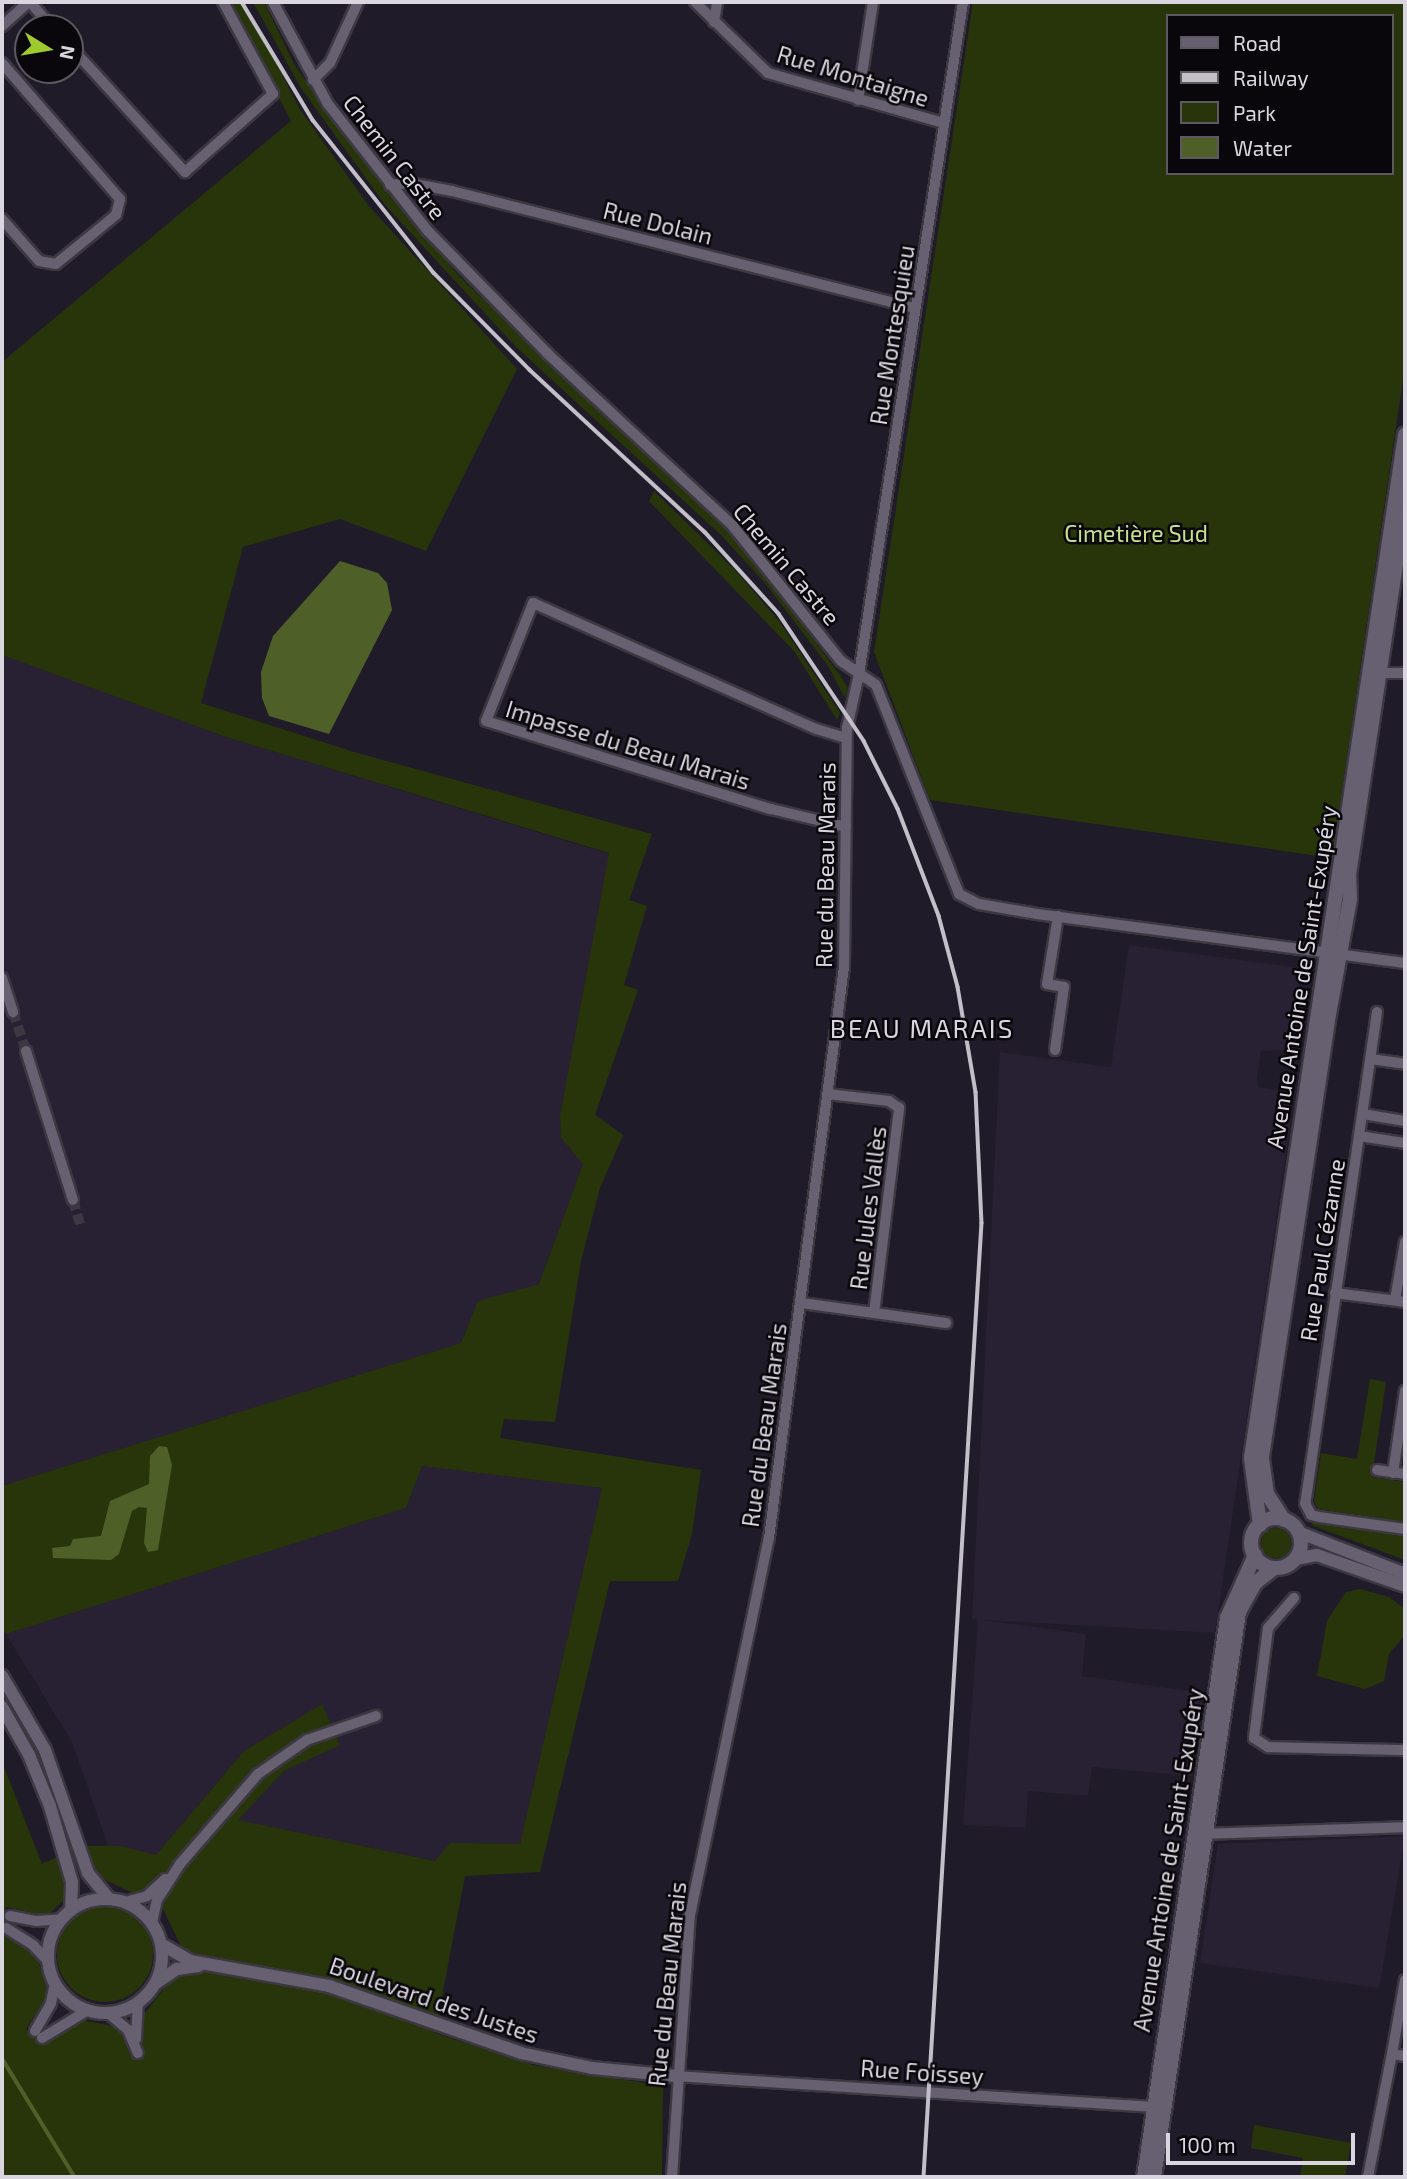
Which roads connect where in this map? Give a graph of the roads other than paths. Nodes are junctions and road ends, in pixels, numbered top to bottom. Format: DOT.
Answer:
graph roads {
  1 [pos="29,2"];
  2 [pos="223,2"];
  3 [pos="273,2"];
  4 [pos="358,2"];
  5 [pos="695,2"];
  6 [pos="717,2"];
  7 [pos="873,2"];
  8 [pos="963,2"];
  9 [pos="714,22"];
  10 [pos="2,26"];
  11 [pos="84,61"];
  12 [pos="2,63"];
  13 [pos="313,80"];
  14 [pos="858,100"];
  15 [pos="944,123"];
  16 [pos="390,185"];
  17 [pos="2,219"];
  18 [pos="915,309"];
  19 [pos="1405,435"];
  20 [pos="1404,458"];
  21 [pos="1405,503"];
  22 [pos="1375,673"];
  23 [pos="1405,673"];
  24 [pos="859,674"];
  25 [pos="846,738"];
  26 [pos="846,827"];
  27 [pos="1058,916"];
  28 [pos="1335,953"];
  29 [pos="1405,962"];
  30 [pos="2,978"];
  31 [pos="13,1012"];
  32 [pos="1377,1012"];
  33 [pos="1055,1050"];
  34 [pos="26,1051"];
  35 [pos="1371,1059"];
  36 [pos="1405,1064"];
  37 [pos="827,1094"];
  38 [pos="1363,1114"];
  39 [pos="1405,1121"];
  40 [pos="1359,1136"];
  41 [pos="1405,1143"];
  42 [pos="73,1200"];
  43 [pos="1405,1242"];
  44 [pos="1335,1293"];
  45 [pos="1400,1301"];
  46 [pos="801,1303"];
  47 [pos="874,1313"];
  48 [pos="946,1323"];
  49 [pos="1405,1391"];
  50 [pos="1377,1470"];
  51 [pos="1393,1473"];
  52 [pos="1405,1475"];
  53 [pos="1284,1520"];
  54 [pos="1260,1525"];
  55 [pos="1405,1529"];
  56 [pos="1298,1532"];
  57 [pos="1255,1555"];
  58 [pos="1296,1559"];
  59 [pos="1274,1568"];
  60 [pos="1405,1574"];
  61 [pos="1405,1586"];
  62 [pos="1294,1598"];
  63 [pos="2,1676"];
  64 [pos="2,1707"];
  65 [pos="376,1716"];
  66 [pos="1405,1751"];
  67 [pos="1405,1827"];
  68 [pos="1200,1834"];
  69 [pos="180,1864"];
  70 [pos="110,1899"];
  71 [pos="125,1902"];
  72 [pos="66,1914"];
  73 [pos="10,1916"];
  74 [pos="152,1923"];
  75 [pos="6,1928"];
  76 [pos="161,1944"];
  77 [pos="49,1962"];
  78 [pos="220,1966"];
  79 [pos="1405,1980"];
  80 [pos="55,1982"];
  81 [pos="154,1985"];
  82 [pos="138,2003"];
  83 [pos="88,2010"];
  84 [pos="108,2013"];
  85 [pos="1392,2054"];
  86 [pos="1405,2056"];
  87 [pos="676,2076"];
  88 [pos="1160,2107"];
  89 [pos="672,2177"];
  90 [pos="1143,2177"];
  91 [pos="1154,2177"];
  92 [pos="1368,2177"];
  1 -- 10 [label="street"];
  2 -- 11 [label="street"];
  3 -- 13 [label="street, Chemin Castre"];
  4 -- 13 [label="street"];
  5 -- 9 [label="street, Rue Montaigne"];
  6 -- 9 [label="street"];
  7 -- 14 [label="street"];
  8 -- 15 [label="street, Rue Montesquieu"];
  9 -- 14 [label="street, Rue Montaigne"];
  12 -- 17 [label="street"];
  13 -- 16 [label="street, Chemin Castre"];
  14 -- 15 [label="street, Rue Montaigne"];
  15 -- 18 [label="street, Rue Montesquieu"];
  16 -- 18 [label="street, Rue Dolain"];
  16 -- 24 [label="street, Chemin Castre"];
  18 -- 24 [label="street, Rue Montesquieu"];
  19 -- 20 [label="main road, Avenue Antoine de Saint-Exupéry"];
  20 -- 22 [label="main road, Avenue Antoine de Saint-Exupéry"];
  21 -- 22 [label="main road, Avenue Antoine de Saint-Exupéry"];
  22 -- 23 [label="street"];
  22 -- 28 [label="main road, Avenue Antoine de Saint-Exupéry"];
  24 -- 25 [label="street, Rue du Beau Marais"];
  24 -- 27 [label="street, Chemin Castre"];
  25 -- 26 [label="street, Rue du Beau Marais"];
  25 -- 26 [label="street, Impasse du Beau Marais"];
  26 -- 37 [label="street, Rue du Beau Marais"];
  27 -- 28 [label="street, Chemin Castre"];
  27 -- 33 [label="street"];
  28 -- 29 [label="street, Chemin Castre"];
  28 -- 53 [label="main road, Avenue Antoine de Saint-Exupéry"];
  28 -- 54 [label="main road, Avenue Antoine de Saint-Exupéry"];
  30 -- 31 [label="street"];
  32 -- 35 [label="street, Rue Paul Cézanne"];
  34 -- 42 [label="street"];
  35 -- 36 [label="street"];
  35 -- 38 [label="street, Rue Paul Cézanne"];
  37 -- 46 [label="street, Rue du Beau Marais"];
  37 -- 47 [label="street, Rue Jules Vallès"];
  38 -- 39 [label="street"];
  38 -- 40 [label="street, Rue Paul Cézanne"];
  40 -- 41 [label="street"];
  40 -- 44 [label="street, Rue Paul Cézanne"];
  43 -- 45 [label="street"];
  44 -- 45 [label="street"];
  44 -- 55 [label="street, Rue Paul Cézanne"];
  46 -- 47 [label="street, Rue Jules Vallès"];
  46 -- 87 [label="street, Rue du Beau Marais"];
  47 -- 48 [label="street"];
  49 -- 51 [label="street"];
  50 -- 51 [label="street"];
  51 -- 52 [label="street"];
  53 -- 54 [label="main road"];
  53 -- 56 [label="main road"];
  54 -- 57 [label="main road"];
  56 -- 58 [label="main road"];
  56 -- 60 [label="street"];
  57 -- 59 [label="main road"];
  57 -- 68 [label="main road, Avenue Antoine de Saint-Exupéry"];
  58 -- 59 [label="main road"];
  58 -- 61 [label="street"];
  59 -- 68 [label="main road, Avenue Antoine de Saint-Exupéry"];
  62 -- 66 [label="street"];
  63 -- 70 [label="street"];
  64 -- 72 [label="street"];
  65 -- 69 [label="street"];
  67 -- 68 [label="street"];
  68 -- 88 [label="main road, Avenue Antoine de Saint-Exupéry"];
  69 -- 71 [label="street"];
  69 -- 74 [label="street"];
  70 -- 71 [label="street"];
  70 -- 72 [label="street"];
  71 -- 74 [label="street"];
  72 -- 73 [label="street"];
  72 -- 77 [label="street"];
  74 -- 76 [label="street"];
  75 -- 77 [label="street"];
  76 -- 78 [label="street, Boulevard des Justes"];
  76 -- 81 [label="street"];
  77 -- 80 [label="street"];
  78 -- 81 [label="street, Boulevard des Justes"];
  78 -- 87 [label="street, Boulevard des Justes"];
  79 -- 85 [label="street"];
  80 -- 83 [label="street"];
  80 -- 83 [label="street"];
  81 -- 82 [label="street"];
  82 -- 84 [label="street"];
  82 -- 84 [label="street"];
  83 -- 84 [label="street"];
  85 -- 86 [label="street"];
  85 -- 92 [label="street"];
  87 -- 88 [label="street, Rue Foissey"];
  87 -- 89 [label="street, Rue du Beau Marais"];
  88 -- 90 [label="main road, Avenue Antoine de Saint-Exupéry"];
  88 -- 91 [label="main road, Avenue Antoine de Saint-Exupéry"];
}
